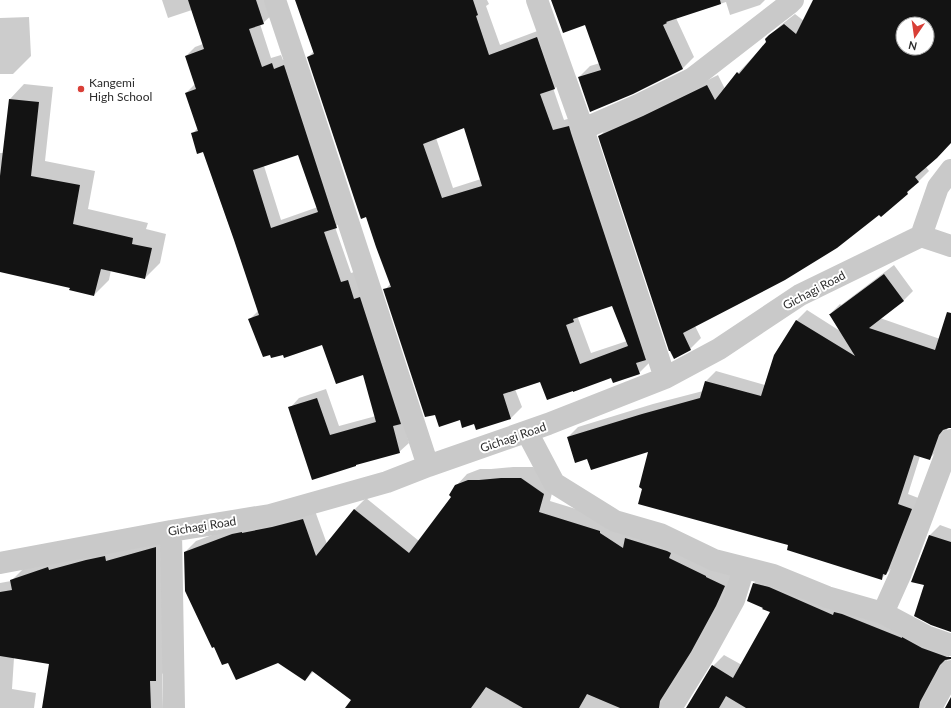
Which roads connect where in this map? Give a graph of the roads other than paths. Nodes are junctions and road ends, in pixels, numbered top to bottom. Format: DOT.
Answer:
graph roads {
  1 [pos="275,0"];
  2 [pos="537,0"];
  3 [pos="793,0"];
  4 [pos="583,129"];
  5 [pos="951,170"];
  6 [pos="921,236"];
  7 [pos="951,246"];
  8 [pos="665,378"];
  9 [pos="527,432"];
  10 [pos="951,440"];
  11 [pos="428,466"];
  12 [pos="171,531"];
  13 [pos="0,563"];
  14 [pos="744,568"];
  15 [pos="882,613"];
  16 [pos="951,646"];
  17 [pos="951,671"];
  18 [pos="174,708"];
  19 [pos="671,708"];
  20 [pos="931,708"];
  1 -- 11 [label="street"];
  2 -- 4 [label="street"];
  3 -- 4 [label="street"];
  4 -- 8 [label="street"];
  5 -- 6 [label="street"];
  6 -- 7 [label="street"];
  6 -- 8 [label="street, Gichagi Road"];
  8 -- 9 [label="street, Gichagi Road"];
  9 -- 11 [label="street, Gichagi Road"];
  9 -- 14 [label="street"];
  10 -- 15 [label="street"];
  11 -- 12 [label="street, Gichagi Road"];
  12 -- 13 [label="street, Gichagi Road"];
  12 -- 18 [label="street"];
  14 -- 15 [label="street"];
  14 -- 19 [label="street"];
  15 -- 16 [label="street"];
  17 -- 20 [label="street"];
}
